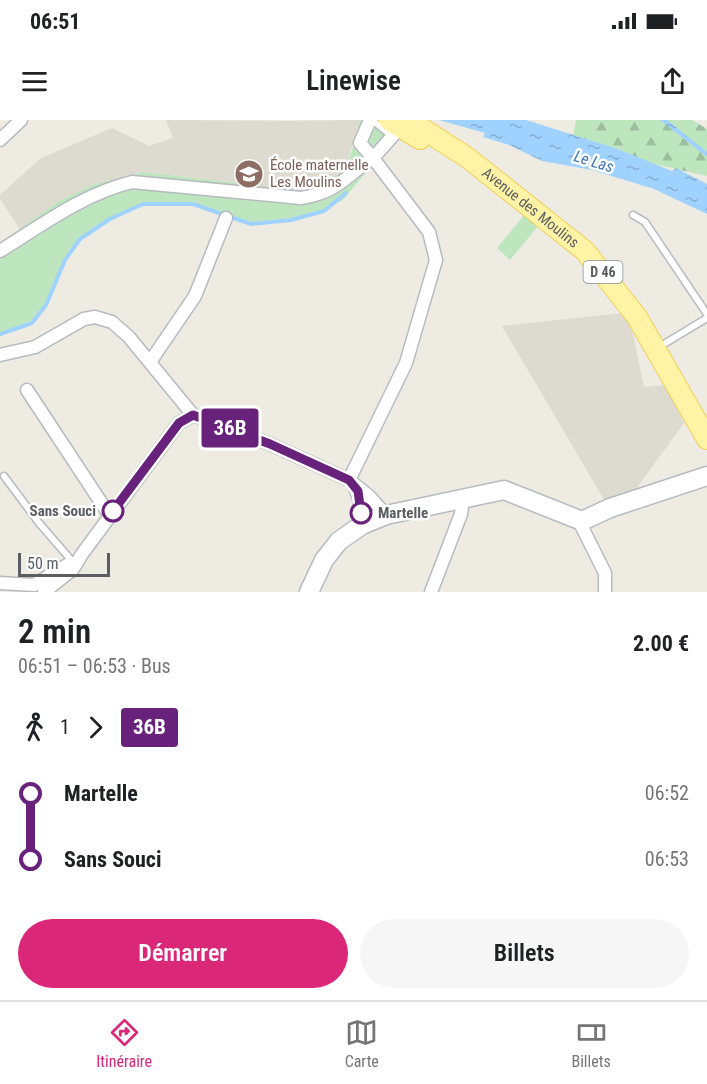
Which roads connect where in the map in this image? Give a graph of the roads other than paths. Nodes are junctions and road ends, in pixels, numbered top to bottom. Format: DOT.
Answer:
graph roads {
  1 [pos="21,120"];
  2 [pos="371,120"];
  3 [pos="399,124"];
  4 [pos="0,140"];
  5 [pos="360,142"];
  6 [pos="451,147"];
  7 [pos="373,158"];
  8 [pos="354,170"];
  9 [pos="633,215"];
  10 [pos="226,218"];
  11 [pos="0,251"];
  12 [pos="707,316"];
  13 [pos="656,349"];
  14 [pos="0,355"];
  15 [pos="150,362"];
  16 [pos="27,390"];
  17 [pos="193,415"];
  18 [pos="707,439"];
  19 [pos="4,476"];
  20 [pos="707,476"];
  21 [pos="351,482"];
  22 [pos="464,500"];
  23 [pos="386,515"];
  24 [pos="110,516"];
  25 [pos="579,521"];
  26 [pos="362,525"];
  27 [pos="77,557"];
  28 [pos="0,583"];
  29 [pos="44,592"];
  30 [pos="309,592"];
  31 [pos="430,592"];
  32 [pos="605,592"];
  1 -- 4 [label="street"];
  2 -- 3 [label="lane"];
  2 -- 5 [label="street"];
  3 -- 6 [label="main road, Avenue des Moulins / D 46"];
  3 -- 6 [label="main road, D 46"];
  3 -- 7 [label="street"];
  5 -- 7 [label="street"];
  5 -- 8 [label="street"];
  6 -- 13 [label="main road, Avenue des Moulins / D 46"];
  7 -- 8 [label="street"];
  7 -- 21 [label="street"];
  8 -- 11 [label="street"];
  9 -- 12 [label="lane"];
  10 -- 15 [label="street"];
  12 -- 13 [label="lane"];
  13 -- 18 [label="main road, Avenue des Moulins / D 46"];
  14 -- 15 [label="street"];
  15 -- 17 [label="street"];
  16 -- 24 [label="street"];
  17 -- 21 [label="street"];
  17 -- 24 [label="street"];
  19 -- 27 [label="lane"];
  20 -- 25 [label="street"];
  21 -- 23 [label="street"];
  21 -- 26 [label="street"];
  22 -- 23 [label="street"];
  22 -- 25 [label="street"];
  22 -- 31 [label="street"];
  23 -- 26 [label="street"];
  24 -- 27 [label="street"];
  25 -- 32 [label="street"];
  26 -- 30 [label="street"];
  27 -- 28 [label="street"];
  27 -- 29 [label="street"];
}
